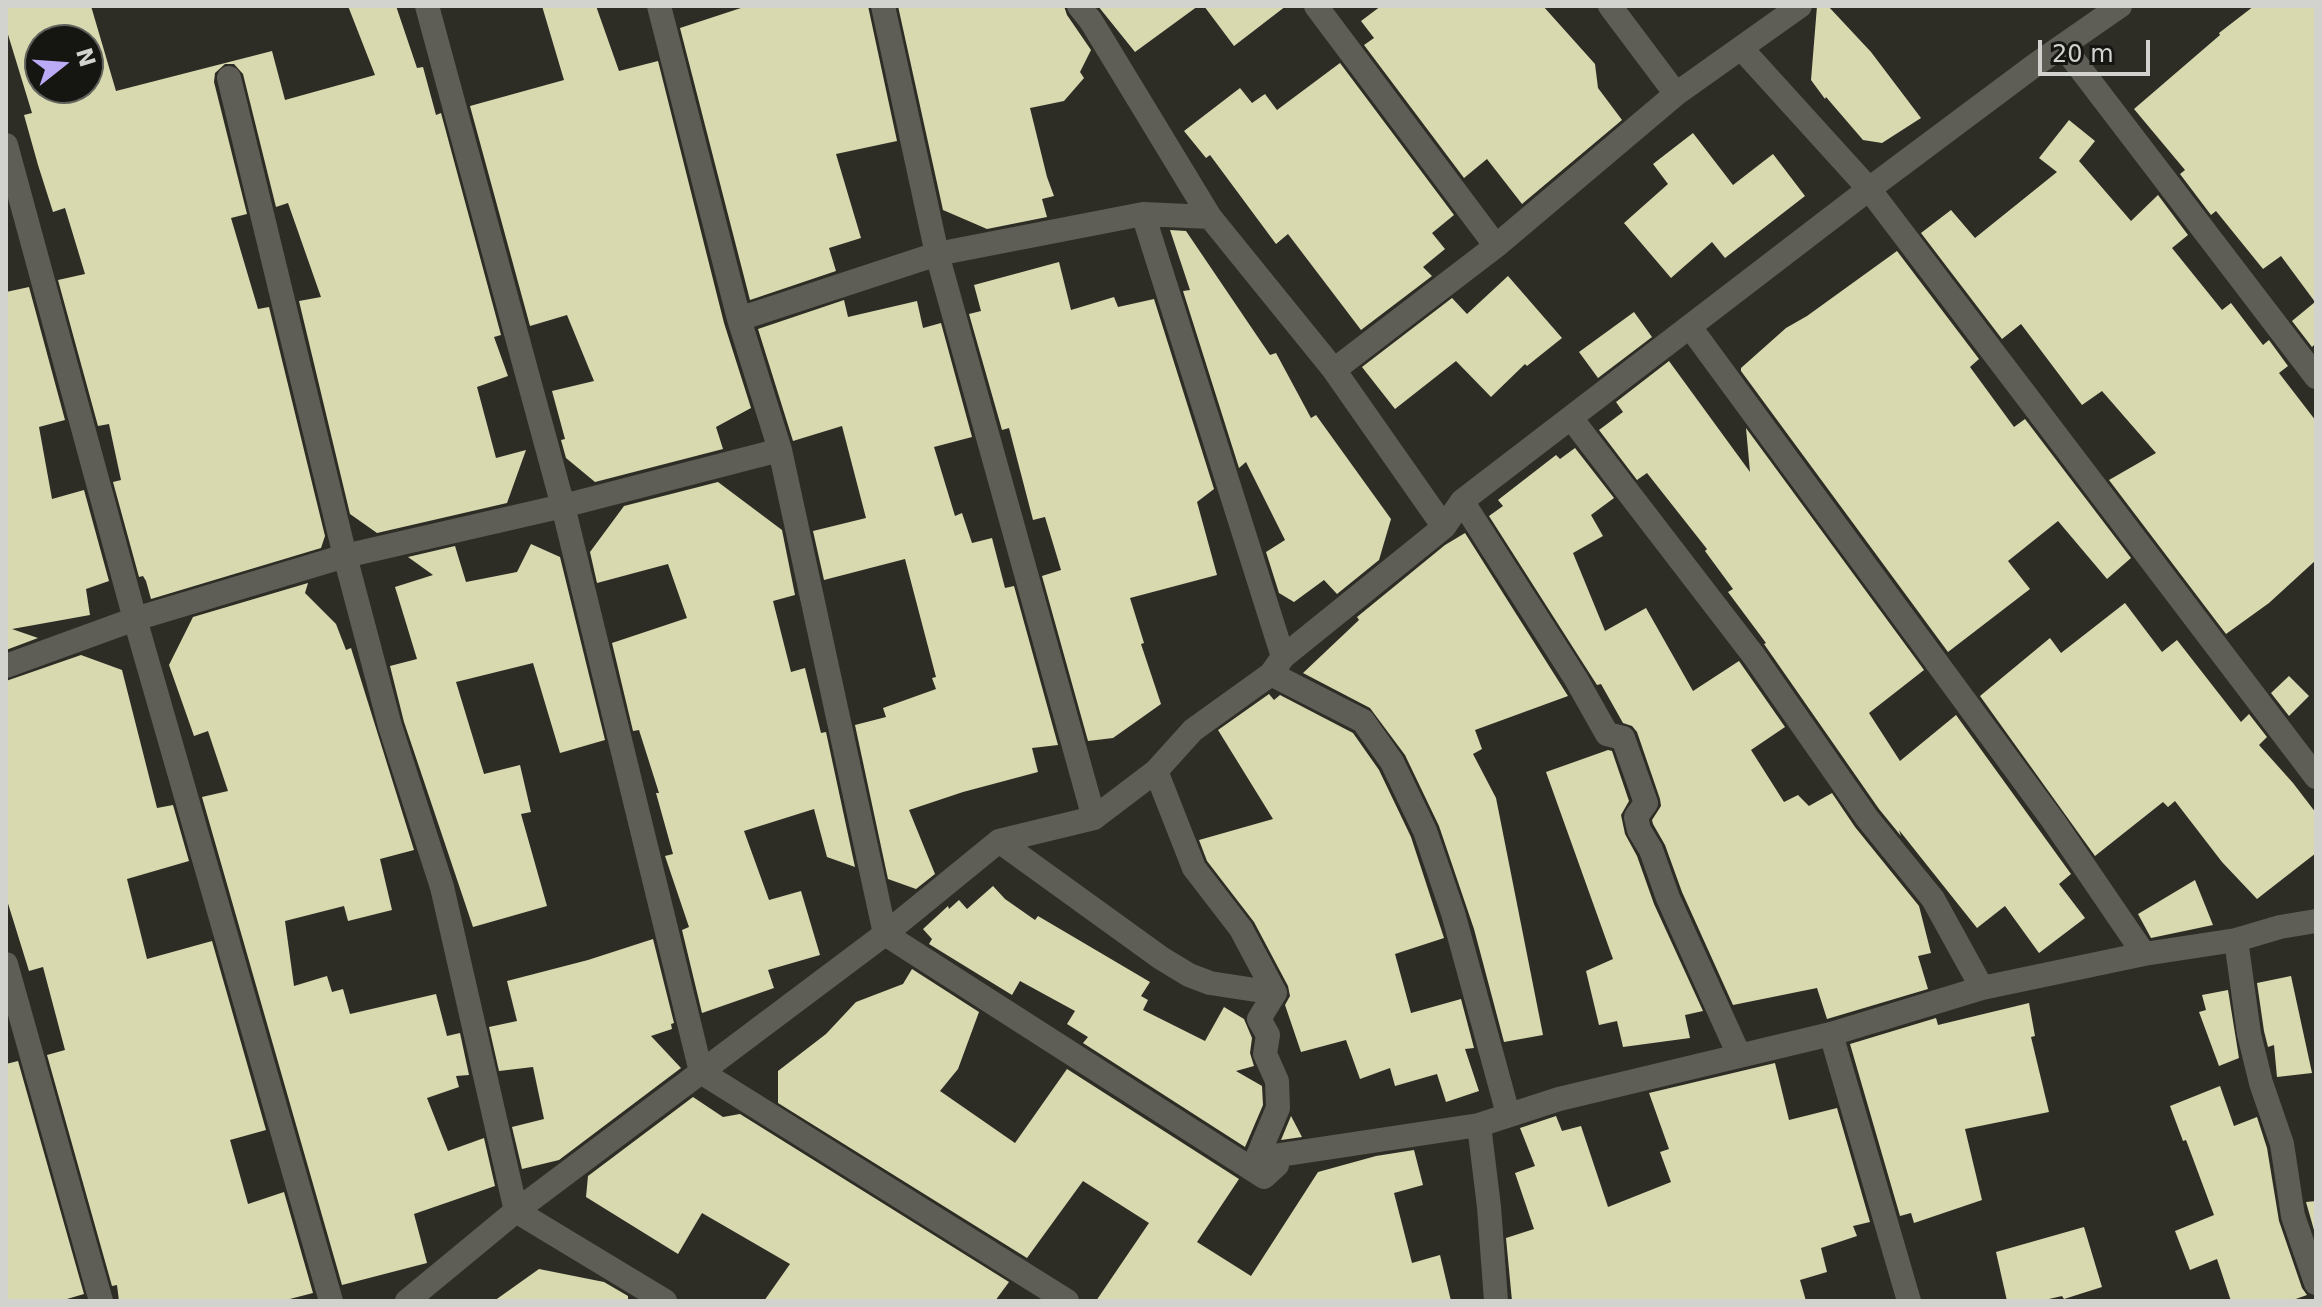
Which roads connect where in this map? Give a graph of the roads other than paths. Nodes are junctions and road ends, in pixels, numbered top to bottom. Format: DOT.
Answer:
graph roads {
  1 [pos="427,6"];
  2 [pos="659,6"];
  3 [pos="883,6"];
  4 [pos="1079,6"];
  5 [pos="1316,6"];
  6 [pos="1610,6"];
  7 [pos="1800,6"];
  8 [pos="2120,6"];
  9 [pos="2063,46"];
  10 [pos="1741,48"];
  11 [pos="229,78"];
  12 [pos="1676,94"];
  13 [pos="6,145"];
  14 [pos="1869,189"];
  15 [pos="1143,214"];
  16 [pos="1210,217"];
  17 [pos="1496,246"];
  18 [pos="937,254"];
  19 [pos="739,319"];
  20 [pos="1690,327"];
  21 [pos="1334,370"];
  22 [pos="2316,377"];
  23 [pos="1571,418"];
  24 [pos="780,450"];
  25 [pos="1462,501"];
  26 [pos="563,506"];
  27 [pos="1444,527"];
  28 [pos="345,556"];
  29 [pos="135,619"];
  30 [pos="1277,665"];
  31 [pos="6,666"];
  32 [pos="1156,771"];
  33 [pos="2316,777"];
  34 [pos="1094,818"];
  35 [pos="999,841"];
  36 [pos="2316,921"];
  37 [pos="885,934"];
  38 [pos="2236,940"];
  39 [pos="2144,954"];
  40 [pos="6,964"];
  41 [pos="1982,988"];
  42 [pos="1275,993"];
  43 [pos="1831,1034"];
  44 [pos="1739,1055"];
  45 [pos="701,1072"];
  46 [pos="1508,1114"];
  47 [pos="1479,1125"];
  48 [pos="1257,1158"];
  49 [pos="516,1211"];
  50 [pos="2316,1283"];
  51 [pos="101,1301"];
  52 [pos="331,1301"];
  53 [pos="407,1301"];
  54 [pos="665,1301"];
  55 [pos="1067,1301"];
  56 [pos="1496,1301"];
  57 [pos="1909,1301"];
  1 -- 26 [label="street"];
  2 -- 19 [label="street"];
  3 -- 18 [label="street"];
  4 -- 16 [label="street"];
  5 -- 17 [label="street"];
  6 -- 12 [label="street"];
  7 -- 10 [label="street"];
  8 -- 9 [label="street"];
  9 -- 14 [label="street"];
  9 -- 22 [label="street"];
  10 -- 12 [label="street"];
  10 -- 14 [label="street"];
  11 -- 28 [label="street"];
  12 -- 17 [label="street"];
  13 -- 29 [label="street"];
  14 -- 20 [label="street"];
  14 -- 33 [label="street"];
  15 -- 16 [label="street"];
  15 -- 18 [label="street"];
  15 -- 30 [label="street"];
  16 -- 21 [label="street"];
  17 -- 21 [label="street"];
  18 -- 19 [label="street"];
  18 -- 34 [label="street"];
  19 -- 24 [label="street"];
  20 -- 23 [label="street"];
  20 -- 39 [label="street"];
  21 -- 27 [label="street"];
  23 -- 25 [label="street"];
  23 -- 41 [label="street"];
  24 -- 26 [label="street"];
  24 -- 37 [label="street"];
  25 -- 27 [label="street"];
  25 -- 44 [label="street"];
  26 -- 28 [label="street"];
  26 -- 45 [label="street"];
  27 -- 30 [label="street"];
  28 -- 29 [label="street"];
  28 -- 49 [label="street"];
  29 -- 31 [label="street"];
  29 -- 52 [label="street"];
  30 -- 32 [label="street"];
  30 -- 46 [label="street"];
  32 -- 34 [label="street"];
  32 -- 42 [label="street"];
  34 -- 35 [label="street"];
  35 -- 37 [label="street"];
  35 -- 42 [label="street"];
  36 -- 38 [label="street"];
  37 -- 45 [label="street"];
  37 -- 48 [label="street"];
  38 -- 39 [label="street"];
  38 -- 50 [label="street"];
  39 -- 41 [label="street"];
  40 -- 51 [label="street"];
  41 -- 43 [label="street"];
  42 -- 48 [label="street"];
  43 -- 44 [label="street"];
  43 -- 57 [label="street"];
  44 -- 46 [label="street"];
  45 -- 49 [label="street"];
  45 -- 55 [label="street"];
  46 -- 47 [label="street"];
  47 -- 48 [label="street"];
  47 -- 56 [label="street"];
  49 -- 53 [label="street"];
  49 -- 54 [label="street"];
}
